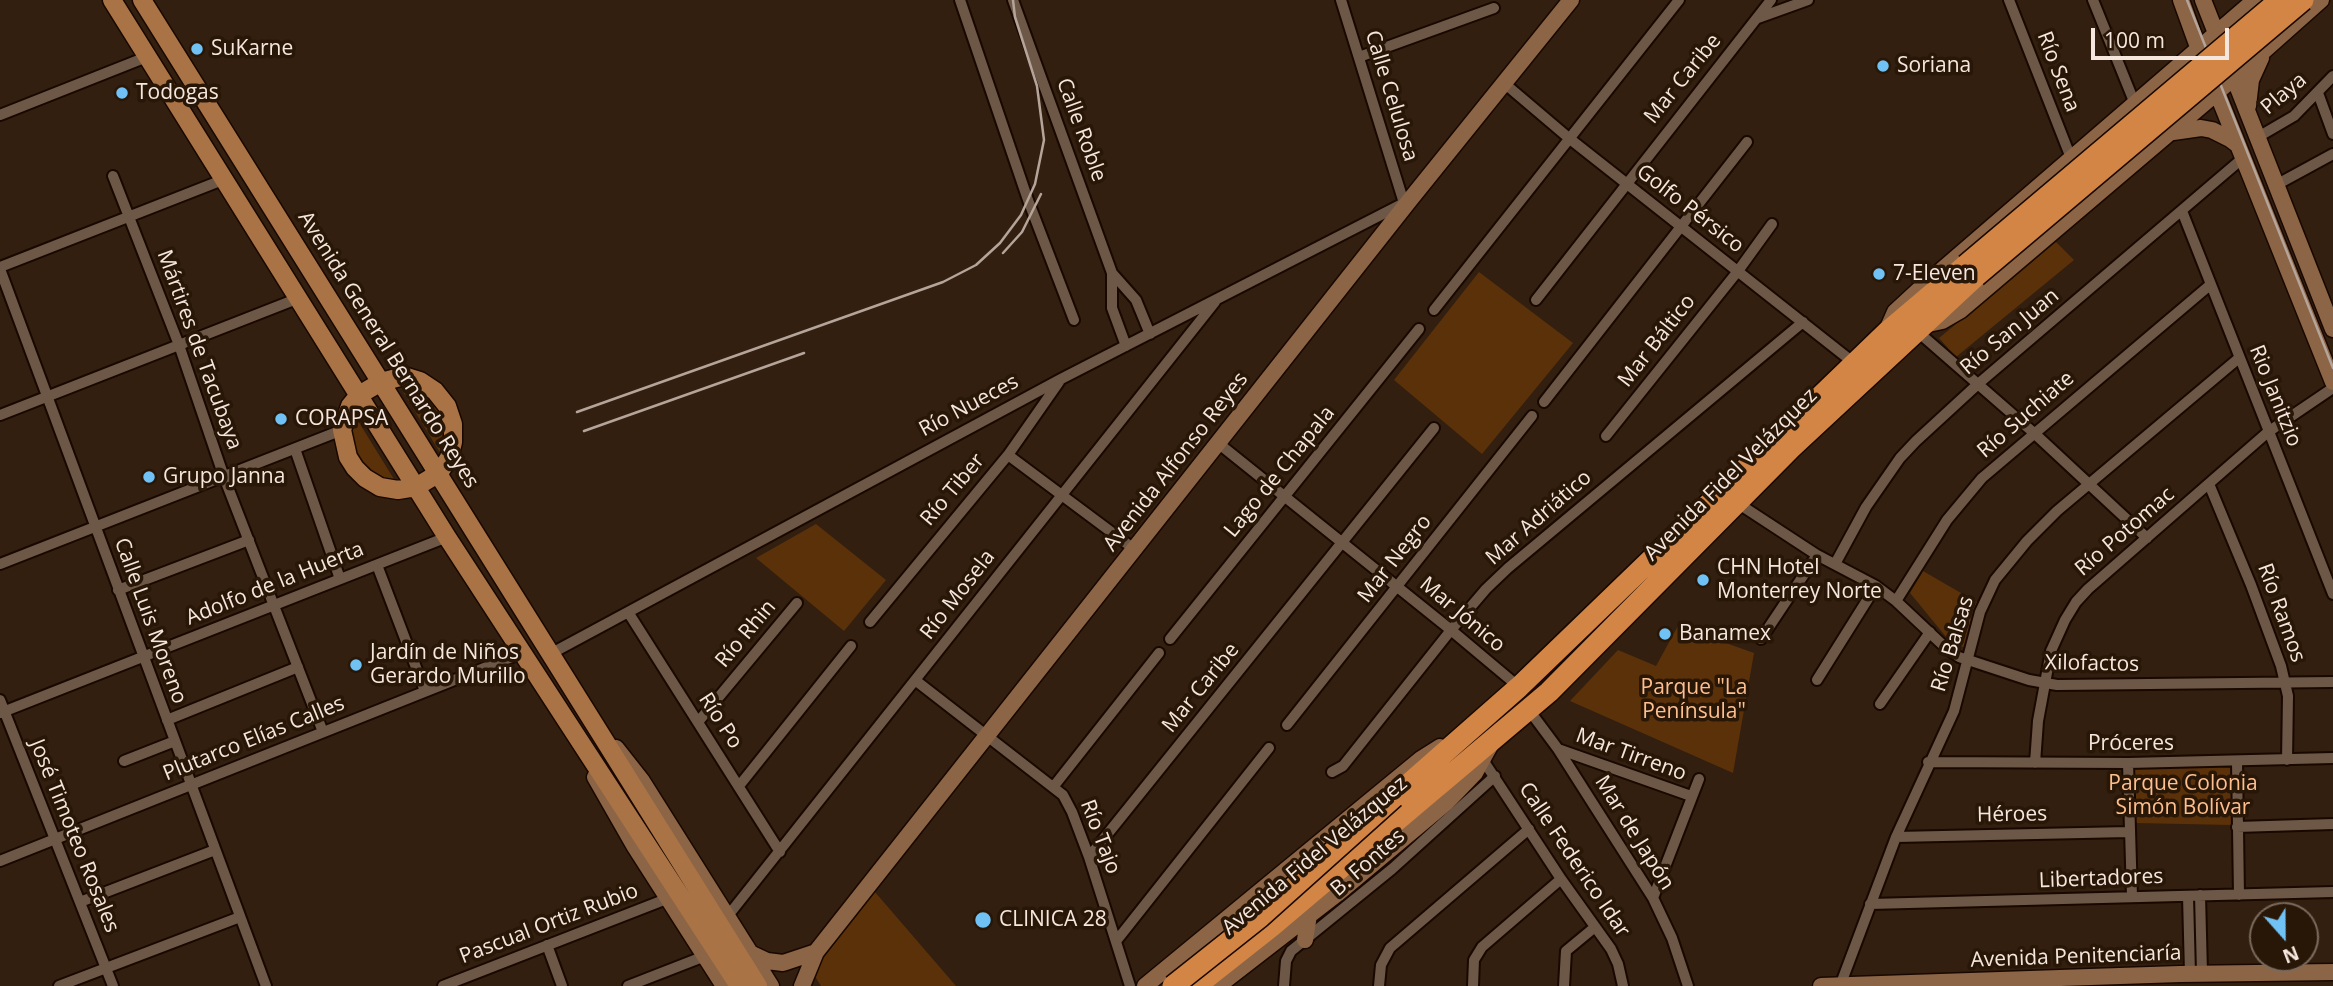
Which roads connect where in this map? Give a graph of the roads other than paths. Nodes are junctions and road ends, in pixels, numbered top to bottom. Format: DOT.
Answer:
graph roads {
  1 [pos="113,0"];
  2 [pos="142,0"];
  3 [pos="960,0"];
  4 [pos="1013,0"];
  5 [pos="1341,0"];
  6 [pos="1571,0"];
  7 [pos="1679,0"];
  8 [pos="1771,0"];
  9 [pos="1808,0"];
  10 [pos="2009,0"];
  11 [pos="2093,0"];
  12 [pos="2203,0"];
  13 [pos="2255,0"];
  14 [pos="2280,0"];
  15 [pos="2291,0"];
  16 [pos="2182,4"];
  17 [pos="2311,4"];
  18 [pos="1494,8"];
  19 [pos="1757,18"];
  20 [pos="2217,34"];
  21 [pos="2199,50"];
  22 [pos="2265,50"];
  23 [pos="149,56"];
  24 [pos="1359,57"];
  25 [pos="2175,70"];
  26 [pos="2333,76"];
  27 [pos="2234,78"];
  28 [pos="1504,83"];
  29 [pos="2217,93"];
  30 [pos="2318,93"];
  31 [pos="2135,104"];
  32 [pos="2247,112"];
  33 [pos="0,115"];
  34 [pos="2170,132"];
  35 [pos="2333,134"];
  36 [pos="2258,137"];
  37 [pos="1570,139"];
  38 [pos="1747,142"];
  39 [pos="2152,147"];
  40 [pos="2241,152"];
  41 [pos="2333,153"];
  42 [pos="2071,158"];
  43 [pos="113,176"];
  44 [pos="226,179"];
  45 [pos="1626,183"];
  46 [pos="2276,185"];
  47 [pos="1406,202"];
  48 [pos="2182,211"];
  49 [pos="129,216"];
  50 [pos="1772,224"];
  51 [pos="1683,227"];
  52 [pos="0,268"];
  53 [pos="1971,270"];
  54 [pos="1738,271"];
  55 [pos="1112,273"];
  56 [pos="2210,285"];
  57 [pos="1218,297"];
  58 [pos="299,298"];
  59 [pos="1536,300"];
  60 [pos="2328,301"];
  61 [pos="1434,310"];
  62 [pos="2306,311"];
  63 [pos="1074,320"];
  64 [pos="1802,322"];
  65 [pos="1921,328"];
  66 [pos="1419,329"];
  67 [pos="2333,330"];
  68 [pos="1887,332"];
  69 [pos="1150,334"];
  70 [pos="179,345"];
  71 [pos="1126,346"];
  72 [pos="2239,358"];
  73 [pos="1854,363"];
  74 [pos="1061,379"];
  75 [pos="381,382"];
  76 [pos="2333,382"];
  77 [pos="1978,384"];
  78 [pos="2333,388"];
  79 [pos="359,395"];
  80 [pos="48,396"];
  81 [pos="1544,402"];
  82 [pos="0,415"];
  83 [pos="1532,416"];
  84 [pos="1434,428"];
  85 [pos="342,430"];
  86 [pos="2268,432"];
  87 [pos="2034,433"];
  88 [pos="1606,436"];
  89 [pos="1217,443"];
  90 [pos="295,449"];
  91 [pos="1008,455"];
  92 [pos="439,473"];
  93 [pos="224,477"];
  94 [pos="2090,483"];
  95 [pos="2209,484"];
  96 [pos="416,487"];
  97 [pos="1062,495"];
  98 [pos="1284,497"];
  99 [pos="1736,502"];
  100 [pos="95,527"];
  101 [pos="447,537"];
  102 [pos="2147,538"];
  103 [pos="249,540"];
  104 [pos="1342,542"];
  105 [pos="1134,549"];
  106 [pos="1817,555"];
  107 [pos="0,564"];
  108 [pos="1835,564"];
  109 [pos="377,565"];
  110 [pos="340,579"];
  111 [pos="1876,586"];
  112 [pos="1397,587"];
  113 [pos="118,590"];
  114 [pos="2333,594"];
  115 [pos="1896,601"];
  116 [pos="797,603"];
  117 [pos="274,606"];
  118 [pos="628,612"];
  119 [pos="870,622"];
  120 [pos="1451,630"];
  121 [pos="1930,632"];
  122 [pos="1170,639"];
  123 [pos="1761,639"];
  124 [pos="851,646"];
  125 [pos="522,653"];
  126 [pos="552,653"];
  127 [pos="1158,653"];
  128 [pos="143,657"];
  129 [pos="1968,662"];
  130 [pos="298,667"];
  131 [pos="915,680"];
  132 [pos="1818,680"];
  133 [pos="2286,682"];
  134 [pos="2333,682"];
  135 [pos="2045,684"];
  136 [pos="1519,687"];
  137 [pos="425,691"];
  138 [pos="1880,704"];
  139 [pos="1,709"];
  140 [pos="1529,710"];
  141 [pos="167,720"];
  142 [pos="698,722"];
  143 [pos="595,724"];
  144 [pos="1287,725"];
  145 [pos="323,732"];
  146 [pos="1467,733"];
  147 [pos="987,735"];
  148 [pos="576,736"];
  149 [pos="174,741"];
  150 [pos="1269,748"];
  151 [pos="1558,749"];
  152 [pos="1488,751"];
  153 [pos="2333,758"];
  154 [pos="2287,760"];
  155 [pos="124,761"];
  156 [pos="1928,762"];
  157 [pos="2237,762"];
  158 [pos="2035,763"];
  159 [pos="2128,763"];
  160 [pos="1332,772"];
  161 [pos="1495,776"];
  162 [pos="1699,779"];
  163 [pos="191,785"];
  164 [pos="739,786"];
  165 [pos="1054,786"];
  166 [pos="1691,796"];
  167 [pos="1400,805"];
  168 [pos="2333,824"];
  169 [pos="2237,827"];
  170 [pos="1529,829"];
  171 [pos="2129,832"];
  172 [pos="1896,837"];
  173 [pos="55,839"];
  174 [pos="215,850"];
  175 [pos="779,852"];
  176 [pos="1089,857"];
  177 [pos="0,861"];
  178 [pos="1561,879"];
  179 [pos="2333,892"];
  180 [pos="2200,895"];
  181 [pos="2239,895"];
  182 [pos="2188,896"];
  183 [pos="2132,897"];
  184 [pos="669,898"];
  185 [pos="1653,898"];
  186 [pos="80,902"];
  187 [pos="1870,904"];
  188 [pos="1309,915"];
  189 [pos="240,917"];
  190 [pos="727,917"];
  191 [pos="1595,927"];
  192 [pos="1117,940"];
  193 [pos="1305,940"];
  194 [pos="547,945"];
  195 [pos="750,953"];
  196 [pos="705,956"];
  197 [pos="813,957"];
  198 [pos="1177,959"];
  199 [pos="106,968"];
  200 [pos="2333,972"];
  201 [pos="2188,977"];
  202 [pos="721,984"];
  203 [pos="768,984"];
  204 [pos="1884,985"];
  205 [pos="59,986"];
  206 [pos="113,986"];
  207 [pos="266,986"];
  208 [pos="443,986"];
  209 [pos="562,986"];
  210 [pos="628,986"];
  211 [pos="739,986"];
  212 [pos="802,986"];
  213 [pos="817,986"];
  214 [pos="1130,986"];
  215 [pos="1145,986"];
  216 [pos="1172,986"];
  217 [pos="1190,986"];
  218 [pos="1196,986"];
  219 [pos="1218,986"];
  220 [pos="1284,986"];
  221 [pos="1379,986"];
  222 [pos="1474,986"];
  223 [pos="1564,986"];
  224 [pos="1623,986"];
  225 [pos="1688,986"];
  226 [pos="1821,986"];
  227 [pos="1840,986"];
  1 -- 23 [label="main road"];
  2 -- 75 [label="main road, Avenida General Bernardo Reyes"];
  3 -- 63 [label="street"];
  4 -- 55 [label="street, Calle Roble"];
  5 -- 24 [label="street, Calle Celulosa"];
  6 -- 28 [label="street, Avenida Alfonso Reyes"];
  7 -- 37 [label="street"];
  8 -- 19 [label="street, Mar Caribe"];
  9 -- 19 [label="street"];
  10 -- 42 [label="street, Río Sena"];
  11 -- 31 [label="street"];
  12 -- 20 [label="street"];
  13 -- 20 [label="street"];
  14 -- 53 [label="highway, Avenida Fidel Velázquez, bridge"];
  15 -- 17 [label="street"];
  16 -- 21 [label="street"];
  16 -- 25 [label="street"];
  17 -- 22 [label="street"];
  17 -- 53 [label="highway, Avenida Fidel Velázquez, bridge"];
  18 -- 24 [label="street"];
  19 -- 45 [label="street, Mar Caribe"];
  20 -- 21 [label="street"];
  20 -- 27 [label="street"];
  21 -- 25 [label="street"];
  21 -- 29 [label="street"];
  22 -- 27 [label="street"];
  22 -- 32 [label="street"];
  23 -- 33 [label="street"];
  23 -- 44 [label="main road"];
  24 -- 47 [label="street, Calle Celulosa"];
  25 -- 31 [label="street"];
  26 -- 30 [label="street, Playa"];
  27 -- 29 [label="street"];
  27 -- 32 [label="street"];
  28 -- 37 [label="street, Golfo Pérsico"];
  28 -- 47 [label="street, Avenida Alfonso Reyes"];
  29 -- 34 [label="street"];
  29 -- 40 [label="street"];
  30 -- 35 [label="street"];
  30 -- 36 [label="street, Playa"];
  31 -- 39 [label="street"];
  31 -- 42 [label="street"];
  32 -- 36 [label="street"];
  34 -- 39 [label="street"];
  34 -- 40 [label="street"];
  36 -- 46 [label="street"];
  37 -- 45 [label="street, Golfo Pérsico"];
  37 -- 61 [label="street"];
  38 -- 51 [label="street"];
  39 -- 65 [label="street"];
  40 -- 48 [label="street, Río San Juan"];
  40 -- 62 [label="street"];
  41 -- 46 [label="street"];
  42 -- 68 [label="street"];
  43 -- 49 [label="street, Mártires de Tacubaya"];
  44 -- 49 [label="street"];
  44 -- 58 [label="main road"];
  45 -- 51 [label="street, Golfo Pérsico"];
  45 -- 59 [label="street, Mar Caribe"];
  46 -- 60 [label="street"];
  47 -- 57 [label="street, Río Nueces"];
  47 -- 89 [label="street, Avenida Alfonso Reyes"];
  48 -- 56 [label="street, Rio Janitzio"];
  48 -- 77 [label="street, Río San Juan"];
  49 -- 52 [label="street"];
  49 -- 70 [label="street, Mártires de Tacubaya"];
  50 -- 54 [label="street, Mar Báltico"];
  51 -- 54 [label="street, Golfo Pérsico"];
  51 -- 81 [label="street"];
  52 -- 80 [label="street, Calle Luis Moreno"];
  53 -- 65 [label="highway, Avenida Fidel Velázquez"];
  53 -- 68 [label="highway, Avenida Fidel Velázquez"];
  54 -- 64 [label="street, Golfo Pérsico"];
  54 -- 88 [label="street, Mar Báltico"];
  55 -- 69 [label="street, Calle Roble"];
  55 -- 71 [label="street, Calle Roble"];
  56 -- 72 [label="street, Rio Janitzio"];
  56 -- 87 [label="street, Río Suchiate"];
  57 -- 69 [label="street, Río Nueces"];
  57 -- 97 [label="street, Río Mosela"];
  58 -- 70 [label="street"];
  58 -- 79 [label="main road"];
  60 -- 62 [label="street"];
  60 -- 67 [label="street"];
  62 -- 76 [label="street"];
  64 -- 73 [label="street, Golfo Pérsico"];
  64 -- 120 [label="street, Mar Adriático"];
  65 -- 77 [label="street"];
  65 -- 99 [label="highway, Avenida Fidel Velázquez"];
  66 -- 98 [label="street, Lago de Chapala"];
  68 -- 73 [label="highway, Avenida Fidel Velázquez"];
  69 -- 71 [label="street, Río Nueces"];
  70 -- 80 [label="street"];
  70 -- 93 [label="street, Mártires de Tacubaya"];
  71 -- 74 [label="street, Río Nueces"];
  72 -- 86 [label="street, Rio Janitzio"];
  72 -- 94 [label="street, Río Balsas"];
  73 -- 136 [label="highway, Avenida Fidel Velázquez"];
  74 -- 91 [label="street, Río Tiber"];
  74 -- 118 [label="street, Río Nueces"];
  75 -- 79 [label="main road"];
  75 -- 92 [label="main road, Avenida General Bernardo Reyes"];
  75 -- 92 [label="main road"];
  77 -- 87 [label="street"];
  77 -- 108 [label="street, Río San Juan"];
  78 -- 86 [label="street, Río Potomac"];
  79 -- 85 [label="main road"];
  79 -- 96 [label="main road"];
  80 -- 82 [label="street"];
  80 -- 100 [label="street, Calle Luis Moreno"];
  83 -- 112 [label="street, Mar Negro"];
  84 -- 104 [label="street, Mar Caribe"];
  85 -- 90 [label="street"];
  85 -- 96 [label="main road"];
  86 -- 95 [label="street, Río Potomac"];
  86 -- 114 [label="street, Rio Janitzio"];
  87 -- 94 [label="street"];
  87 -- 115 [label="street, Río Suchiate"];
  89 -- 98 [label="street, Mar Jónico"];
  89 -- 105 [label="street, Avenida Alfonso Reyes"];
  90 -- 93 [label="street"];
  90 -- 110 [label="street"];
  91 -- 97 [label="street"];
  91 -- 119 [label="street, Río Tiber"];
  92 -- 96 [label="main road"];
  92 -- 126 [label="main road, Avenida General Bernardo Reyes"];
  93 -- 100 [label="street"];
  93 -- 103 [label="street, Mártires de Tacubaya"];
  94 -- 102 [label="street"];
  94 -- 129 [label="street, Río Balsas"];
  95 -- 102 [label="street, Río Potomac"];
  95 -- 133 [label="street, Río Ramos"];
  96 -- 101 [label="main road"];
  97 -- 105 [label="street"];
  97 -- 131 [label="street, Río Mosela"];
  98 -- 104 [label="street, Mar Jónico"];
  98 -- 122 [label="street, Lago de Chapala"];
  99 -- 106 [label="street, Xilofactos"];
  99 -- 140 [label="highway, Avenida Fidel Velázquez"];
  100 -- 107 [label="street"];
  100 -- 113 [label="street, Calle Luis Moreno"];
  101 -- 109 [label="street, Adolfo de la Huerta"];
  101 -- 125 [label="main road"];
  102 -- 135 [label="street, Río Potomac"];
  103 -- 113 [label="street"];
  103 -- 117 [label="street, Mártires de Tacubaya"];
  104 -- 112 [label="street, Mar Jónico"];
  104 -- 176 [label="street, Mar Caribe"];
  105 -- 147 [label="street, Avenida Alfonso Reyes"];
  106 -- 108 [label="street, Xilofactos"];
  106 -- 123 [label="street"];
  108 -- 111 [label="street, Xilofactos"];
  109 -- 110 [label="street, Adolfo de la Huerta"];
  109 -- 137 [label="street"];
  110 -- 117 [label="street, Adolfo de la Huerta"];
  111 -- 115 [label="street, Xilofactos"];
  111 -- 132 [label="street"];
  112 -- 120 [label="street, Mar Jónico"];
  112 -- 144 [label="street, Mar Negro"];
  113 -- 128 [label="street, Calle Luis Moreno"];
  115 -- 121 [label="street, Xilofactos"];
  116 -- 142 [label="street, Río Rhin"];
  117 -- 128 [label="street, Adolfo de la Huerta"];
  117 -- 130 [label="street, Mártires de Tacubaya"];
  118 -- 126 [label="street, Río Nueces"];
  118 -- 142 [label="street, Río Po"];
  120 -- 136 [label="street, Mar Jónico"];
  120 -- 160 [label="street, Mar Adriático"];
  121 -- 129 [label="street, Xilofactos"];
  121 -- 138 [label="street"];
  124 -- 164 [label="street"];
  125 -- 137 [label="street, Plutarco Elías Calles"];
  125 -- 148 [label="main road"];
  126 -- 143 [label="main road, Avenida General Bernardo Reyes"];
  127 -- 165 [label="street"];
  128 -- 139 [label="street, Adolfo de la Huerta"];
  128 -- 141 [label="street, Calle Luis Moreno"];
  129 -- 135 [label="street, Xilofactos"];
  129 -- 156 [label="street, Río Balsas"];
  130 -- 141 [label="street"];
  130 -- 145 [label="street, Mártires de Tacubaya"];
  131 -- 147 [label="street, Río Tajo"];
  131 -- 175 [label="street, Río Mosela"];
  133 -- 134 [label="street, Xilofactos"];
  133 -- 135 [label="street, Xilofactos"];
  133 -- 154 [label="street, Río Ramos"];
  135 -- 158 [label="street, Río Potomac"];
  136 -- 146 [label="highway, Avenida Fidel Velázquez"];
  137 -- 145 [label="street, Plutarco Elías Calles"];
  139 -- 173 [label="street, José Timoteo Rosales"];
  140 -- 151 [label="street, Mar de Japón"];
  140 -- 152 [label="highway, Avenida Fidel Velázquez"];
  141 -- 149 [label="street, Calle Luis Moreno"];
  142 -- 164 [label="street, Río Po"];
  143 -- 190 [label="street, Avenida General Bernardo Reyes"];
  143 -- 203 [label="main road, Avenida General Bernardo Reyes"];
  145 -- 163 [label="street, Plutarco Elías Calles"];
  146 -- 167 [label="highway, Avenida Fidel Velázquez"];
  146 -- 198 [label="street"];
  147 -- 165 [label="street, Río Tajo"];
  147 -- 197 [label="street, Avenida Alfonso Reyes"];
  148 -- 184 [label="street"];
  148 -- 211 [label="main road"];
  149 -- 155 [label="street"];
  149 -- 163 [label="street, Calle Luis Moreno"];
  150 -- 192 [label="street"];
  151 -- 166 [label="street, Mar Tirreno"];
  151 -- 185 [label="street, Mar de Japón"];
  152 -- 161 [label="street, Calle Federico Idar"];
  152 -- 167 [label="highway, Avenida Fidel Velázquez"];
  152 -- 188 [label="street"];
  153 -- 154 [label="street, Próceres"];
  154 -- 157 [label="street, Próceres"];
  156 -- 158 [label="street, Próceres"];
  156 -- 172 [label="street, Río Balsas"];
  157 -- 159 [label="street, Próceres"];
  157 -- 169 [label="street"];
  158 -- 159 [label="street, Próceres"];
  159 -- 171 [label="street"];
  161 -- 170 [label="street, Calle Federico Idar"];
  161 -- 193 [label="street, B. Fontes"];
  162 -- 166 [label="street"];
  163 -- 173 [label="street, Plutarco Elías Calles"];
  163 -- 174 [label="street, Calle Luis Moreno"];
  164 -- 175 [label="street, Río Po"];
  165 -- 176 [label="street, Río Tajo"];
  166 -- 185 [label="street"];
  167 -- 216 [label="highway, Avenida Fidel Velázquez, bridge"];
  167 -- 218 [label="highway, Avenida Fidel Velázquez"];
  168 -- 169 [label="street"];
  169 -- 181 [label="street"];
  170 -- 178 [label="street, Calle Federico Idar"];
  170 -- 221 [label="street"];
  171 -- 172 [label="street, Héroes"];
  171 -- 183 [label="street"];
  172 -- 187 [label="street, Río Balsas"];
  173 -- 177 [label="street, Plutarco Elías Calles"];
  173 -- 186 [label="street, José Timoteo Rosales"];
  174 -- 186 [label="street"];
  174 -- 189 [label="street, Calle Luis Moreno"];
  175 -- 190 [label="street, Río Mosela"];
  176 -- 192 [label="street, Río Tajo"];
  178 -- 191 [label="street, Calle Federico Idar"];
  178 -- 222 [label="street"];
  179 -- 181 [label="street, Libertadores"];
  180 -- 181 [label="street, Libertadores"];
  180 -- 182 [label="street, Libertadores"];
  180 -- 201 [label="street"];
  182 -- 183 [label="street, Libertadores"];
  182 -- 201 [label="street"];
  183 -- 187 [label="street, Libertadores"];
  184 -- 194 [label="street, Pascual Ortiz Rubio"];
  184 -- 196 [label="street"];
  185 -- 225 [label="street, Mar de Japón"];
  186 -- 199 [label="street, José Timoteo Rosales"];
  187 -- 227 [label="street, Río Balsas"];
  188 -- 193 [label="street"];
  188 -- 219 [label="street"];
  189 -- 199 [label="street"];
  189 -- 207 [label="street, Calle Luis Moreno"];
  190 -- 195 [label="street, Avenida General Bernardo Reyes"];
  191 -- 223 [label="street"];
  191 -- 224 [label="street, Calle Federico Idar"];
  192 -- 214 [label="street, Río Tajo"];
  193 -- 220 [label="street, B. Fontes"];
  194 -- 208 [label="street, Pascual Ortiz Rubio"];
  194 -- 209 [label="street"];
  195 -- 197 [label="street"];
  195 -- 203 [label="street, Avenida General Bernardo Reyes"];
  196 -- 202 [label="street"];
  196 -- 210 [label="street"];
  197 -- 212 [label="street, Avenida Alfonso Reyes"];
  197 -- 213 [label="street"];
  198 -- 215 [label="street"];
  198 -- 217 [label="street"];
  199 -- 205 [label="street"];
  199 -- 206 [label="street, José Timoteo Rosales"];
  200 -- 201 [label="street, Avenida Penitenciaría"];
  201 -- 204 [label="street, Avenida Penitenciaría"];
  204 -- 227 [label="street, Avenida Penitenciaría"];
  226 -- 227 [label="street, Avenida Penitenciaría"];
}
